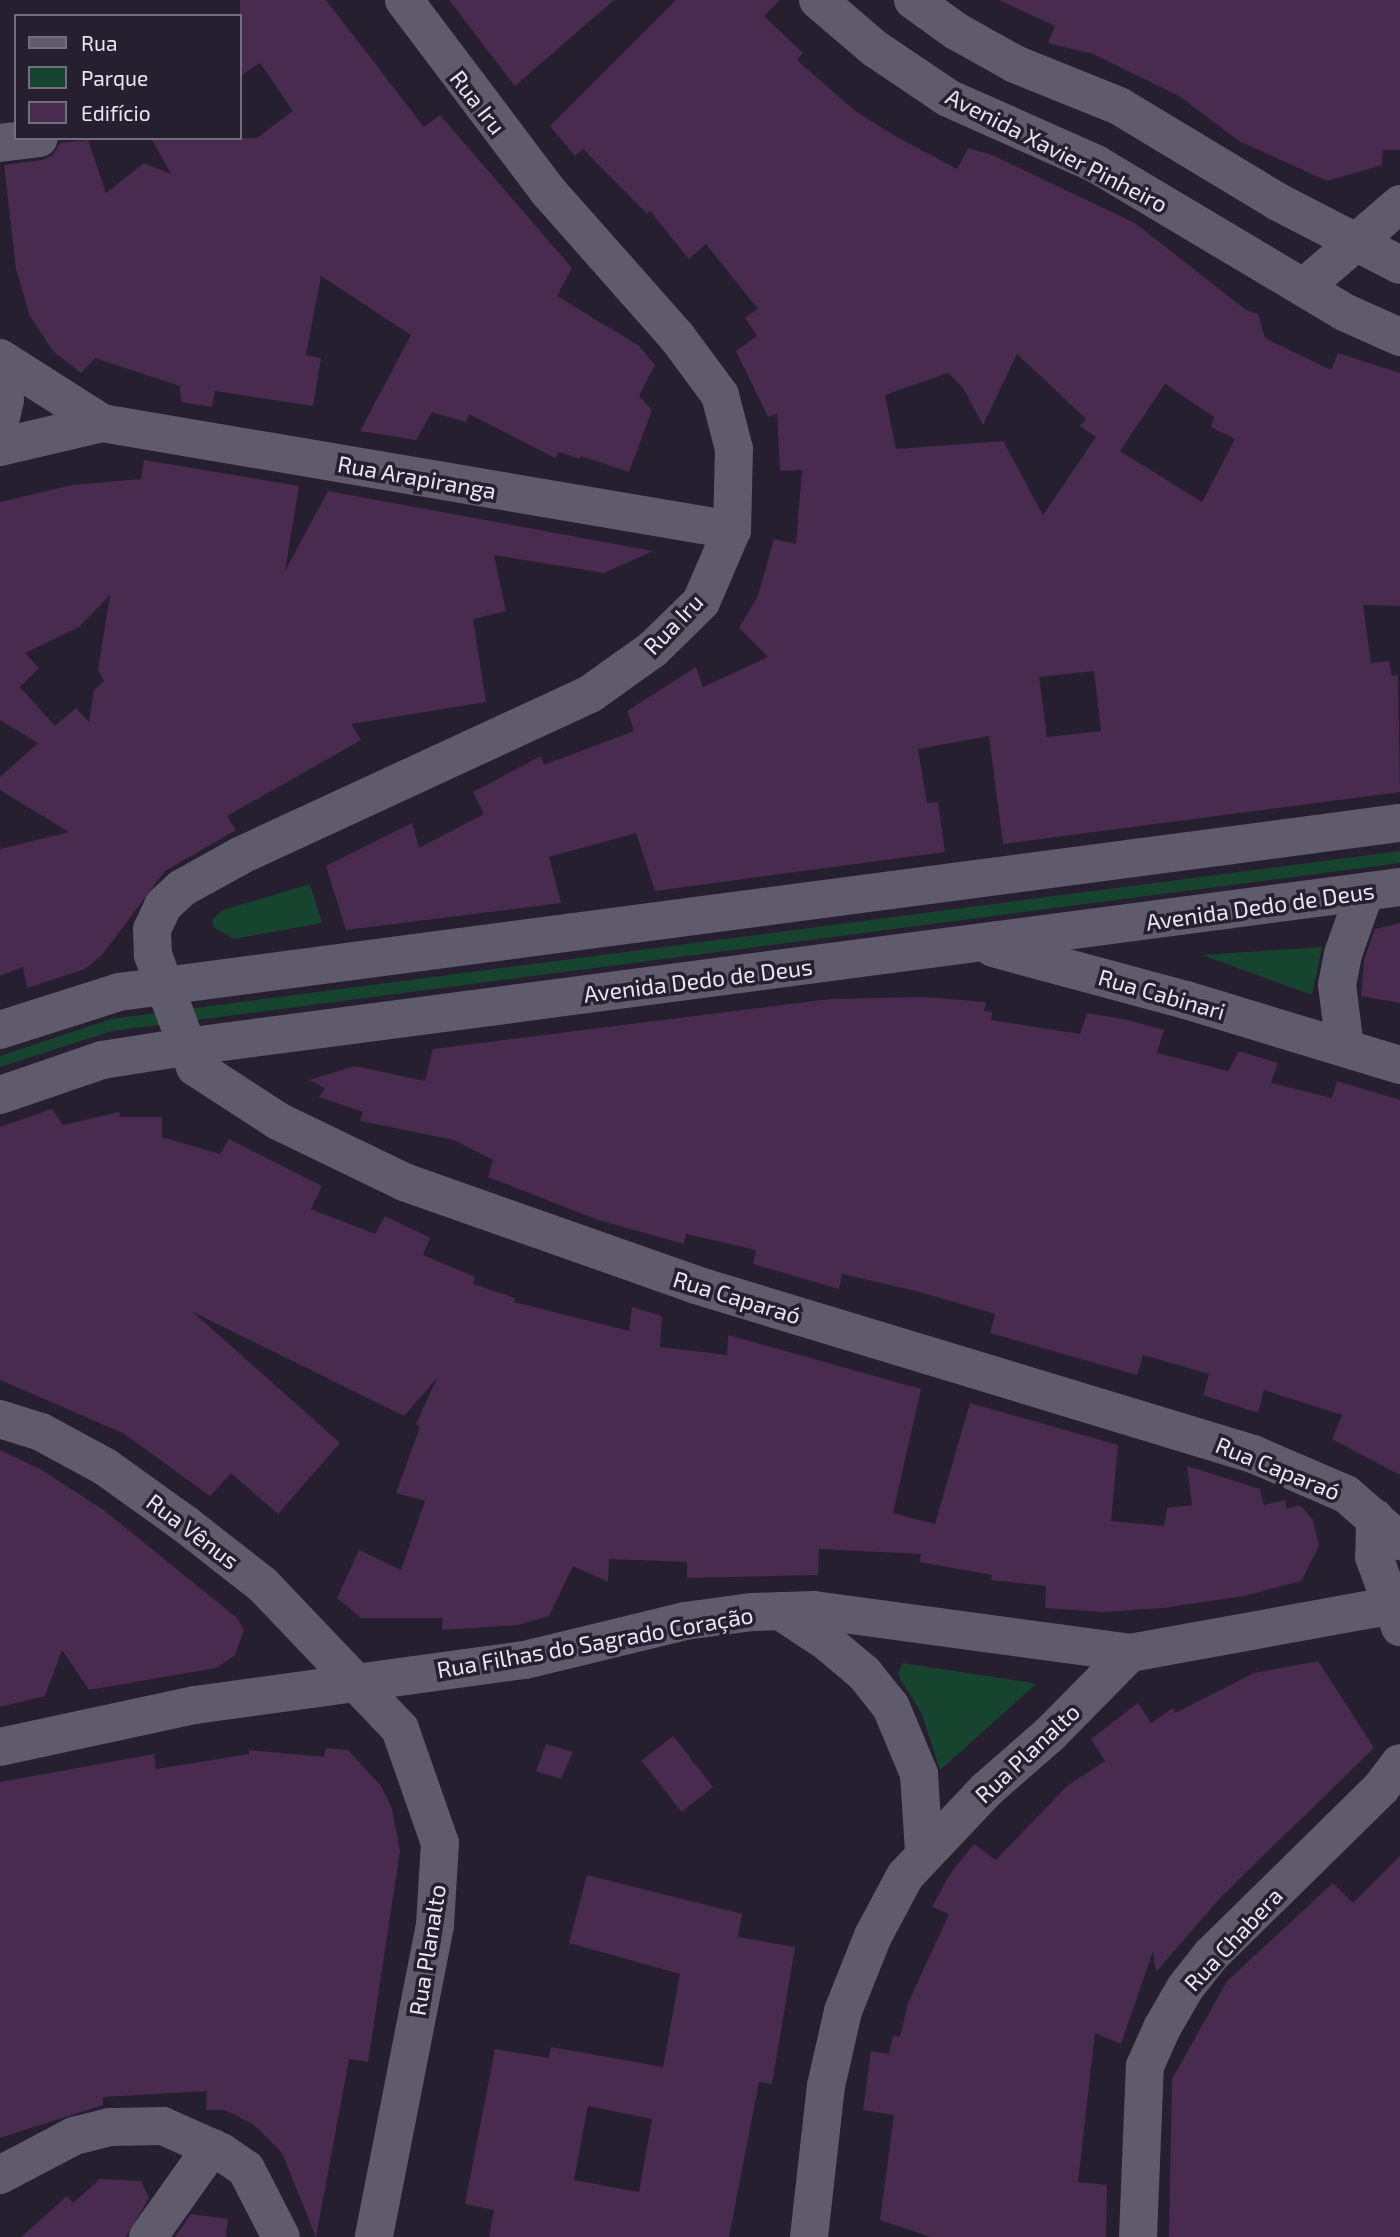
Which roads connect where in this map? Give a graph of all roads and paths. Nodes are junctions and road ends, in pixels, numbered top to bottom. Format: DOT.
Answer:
graph roads {
  1 [pos="404,0"];
  2 [pos="818,0"];
  3 [pos="913,0"];
  4 [pos="23,140"];
  5 [pos="0,143"];
  6 [pos="1400,204"];
  7 [pos="1356,243"];
  8 [pos="1400,265"];
  9 [pos="1304,288"];
  10 [pos="1400,337"];
  11 [pos="0,360"];
  12 [pos="0,421"];
  13 [pos="102,423"];
  14 [pos="0,447"];
  15 [pos="732,530"];
  16 [pos="1400,823"];
  17 [pos="1383,889"];
  18 [pos="978,943"];
  19 [pos="162,987"];
  20 [pos="0,1030"];
  21 [pos="185,1047"];
  22 [pos="1345,1048"];
  23 [pos="1400,1065"];
  24 [pos="0,1095"];
  25 [pos="0,1419"];
  26 [pos="1388,1530"];
  27 [pos="780,1611"];
  28 [pos="1397,1613"];
  29 [pos="1130,1653"];
  30 [pos="358,1682"];
  31 [pos="0,1747"];
  32 [pos="1400,1763"];
  33 [pos="923,1853"];
  34 [pos="212,2147"];
  35 [pos="0,2175"];
  36 [pos="148,2237"];
  37 [pos="281,2237"];
  38 [pos="374,2237"];
  39 [pos="808,2237"];
  40 [pos="1138,2237"];
  1 -- 15 [label="street, Rua Iru"];
  2 -- 9 [label="street, Avenida Xavier Pinheiro"];
  3 -- 7 [label="street"];
  4 -- 5 [label="street"];
  6 -- 7 [label="street"];
  7 -- 8 [label="street"];
  7 -- 9 [label="street"];
  9 -- 10 [label="street, Avenida Xavier Pinheiro"];
  11 -- 12 [label="street"];
  11 -- 13 [label="street, Rua Arapiranga"];
  13 -- 14 [label="street, Rua Arapiranga"];
  13 -- 15 [label="street, Rua Arapiranga"];
  15 -- 19 [label="street, Rua Iru"];
  16 -- 19 [label="street"];
  17 -- 18 [label="street, Avenida Dedo de Deus"];
  17 -- 22 [label="street"];
  18 -- 21 [label="street, Avenida Dedo de Deus"];
  18 -- 22 [label="street, Rua Cabinari"];
  19 -- 20 [label="street"];
  19 -- 21 [label="street, Rua Caparaó"];
  21 -- 24 [label="street, Avenida Dedo de Deus"];
  21 -- 26 [label="street, Rua Caparaó"];
  22 -- 23 [label="street, Rua Cabinari"];
  25 -- 30 [label="street, Rua Vênus"];
  26 -- 28 [label="street, Rua Caparaó"];
  27 -- 29 [label="street, Rua Filhas do Sagrado Coração"];
  27 -- 30 [label="street, Rua Filhas do Sagrado Coração"];
  27 -- 33 [label="street"];
  28 -- 29 [label="street, Rua Filhas do Sagrado Coração"];
  29 -- 33 [label="street, Rua Planalto"];
  30 -- 31 [label="street, Rua Filhas do Sagrado Coração"];
  30 -- 38 [label="street, Rua Planalto"];
  32 -- 40 [label="street, Rua Chabera"];
  33 -- 39 [label="street, Rua Planalto"];
  34 -- 35 [label="street"];
  34 -- 36 [label="street"];
  34 -- 37 [label="street"];
}
